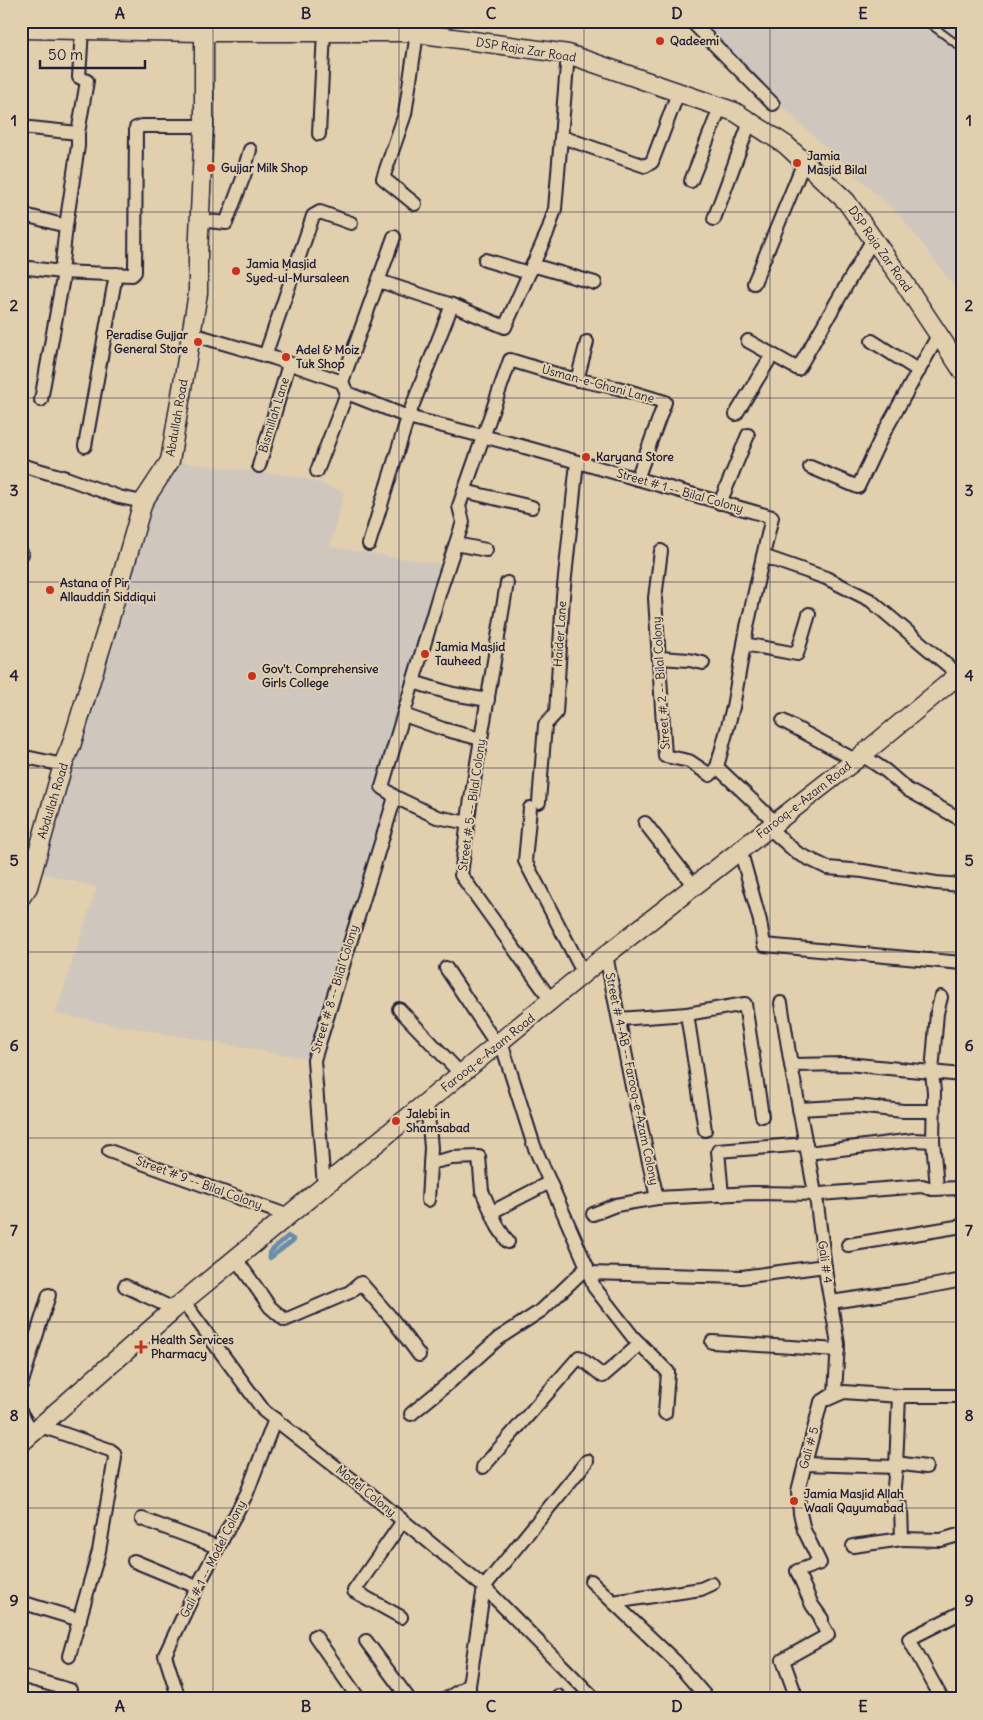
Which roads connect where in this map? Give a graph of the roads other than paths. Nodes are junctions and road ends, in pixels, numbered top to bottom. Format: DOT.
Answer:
graph roads {
  1 [pos="691,21"];
  2 [pos="926,21"];
  3 [pos="127,26"];
  4 [pos="206,27"];
  5 [pos="21,29"];
  6 [pos="82,30"];
  7 [pos="324,32"];
  8 [pos="417,33"];
  9 [pos="962,48"];
  10 [pos="568,54"];
  11 [pos="678,93"];
  12 [pos="773,104"];
  13 [pos="720,108"];
  14 [pos="750,122"];
  15 [pos="204,126"];
  16 [pos="21,127"];
  17 [pos="78,133"];
  18 [pos="319,134"];
  19 [pos="562,137"];
  20 [pos="250,150"];
  21 [pos="804,162"];
  22 [pos="691,181"];
  23 [pos="415,204"];
  24 [pos="21,214"];
  25 [pos="714,219"];
  26 [pos="199,220"];
  27 [pos="351,222"];
  28 [pos="66,226"];
  29 [pos="394,237"];
  30 [pos="873,239"];
  31 [pos="485,260"];
  32 [pos="21,267"];
  33 [pos="531,269"];
  34 [pos="63,272"];
  35 [pos="116,274"];
  36 [pos="379,280"];
  37 [pos="754,283"];
  38 [pos="595,284"];
  39 [pos="452,305"];
  40 [pos="192,334"];
  41 [pos="939,334"];
  42 [pos="748,341"];
  43 [pos="872,341"];
  44 [pos="587,342"];
  45 [pos="772,354"];
  46 [pos="265,356"];
  47 [pos="289,364"];
  48 [pos="962,370"];
  49 [pos="919,371"];
  50 [pos="577,380"];
  51 [pos="344,388"];
  52 [pos="41,400"];
  53 [pos="736,414"];
  54 [pos="408,417"];
  55 [pos="748,436"];
  56 [pos="483,437"];
  57 [pos="86,446"];
  58 [pos="577,462"];
  59 [pos="21,465"];
  60 [pos="259,466"];
  61 [pos="810,467"];
  62 [pos="318,471"];
  63 [pos="636,479"];
  64 [pos="464,491"];
  65 [pos="143,502"];
  66 [pos="720,503"];
  67 [pos="532,507"];
  68 [pos="369,544"];
  69 [pos="456,544"];
  70 [pos="486,550"];
  71 [pos="661,551"];
  72 [pos="763,556"];
  73 [pos="507,583"];
  74 [pos="809,614"];
  75 [pos="744,644"];
  76 [pos="660,658"];
  77 [pos="703,663"];
  78 [pos="960,673"];
  79 [pos="413,682"];
  80 [pos="488,700"];
  81 [pos="404,715"];
  82 [pos="783,721"];
  83 [pos="481,739"];
  84 [pos="21,756"];
  85 [pos="858,758"];
  86 [pos="63,765"];
  87 [pos="717,767"];
  88 [pos="395,797"];
  89 [pos="962,820"];
  90 [pos="468,823"];
  91 [pos="645,823"];
  92 [pos="772,824"];
  93 [pos="740,850"];
  94 [pos="962,885"];
  95 [pos="694,886"];
  96 [pos="21,897"];
  97 [pos="606,955"];
  98 [pos="962,963"];
  99 [pos="446,968"];
  100 [pos="584,974"];
  101 [pos="941,997"];
  102 [pos="551,1000"];
  103 [pos="780,1002"];
  104 [pos="399,1009"];
  105 [pos="686,1014"];
  106 [pos="619,1020"];
  107 [pos="499,1044"];
  108 [pos="791,1065"];
  109 [pos="932,1072"];
  110 [pos="461,1074"];
  111 [pos="962,1075"];
  112 [pos="427,1103"];
  113 [pos="799,1112"];
  114 [pos="933,1112"];
  115 [pos="762,1116"];
  116 [pos="705,1130"];
  117 [pos="933,1141"];
  118 [pos="807,1149"];
  119 [pos="108,1151"];
  120 [pos="430,1163"];
  121 [pos="550,1182"];
  122 [pos="324,1187"];
  123 [pos="937,1188"];
  124 [pos="962,1188"];
  125 [pos="815,1193"];
  126 [pos="722,1194"];
  127 [pos="657,1198"];
  128 [pos="428,1200"];
  129 [pos="492,1212"];
  130 [pos="593,1214"];
  131 [pos="289,1216"];
  132 [pos="962,1226"];
  133 [pos="508,1242"];
  134 [pos="848,1246"];
  135 [pos="236,1259"];
  136 [pos="825,1266"];
  137 [pos="588,1270"];
  138 [pos="962,1280"];
  139 [pos="125,1286"];
  140 [pos="49,1295"];
  141 [pos="831,1302"];
  142 [pos="179,1305"];
  143 [pos="712,1342"];
  144 [pos="640,1344"];
  145 [pos="838,1350"];
  146 [pos="419,1355"];
  147 [pos="21,1385"];
  148 [pos="899,1396"];
  149 [pos="962,1396"];
  150 [pos="821,1402"];
  151 [pos="21,1413"];
  152 [pos="665,1413"];
  153 [pos="411,1414"];
  154 [pos="274,1419"];
  155 [pos="32,1434"];
  156 [pos="587,1460"];
  157 [pos="805,1464"];
  158 [pos="896,1465"];
  159 [pos="483,1467"];
  160 [pos="926,1468"];
  161 [pos="142,1518"];
  162 [pos="403,1522"];
  163 [pos="962,1534"];
  164 [pos="902,1539"];
  165 [pos="854,1546"];
  166 [pos="218,1547"];
  167 [pos="134,1561"];
  168 [pos="591,1582"];
  169 [pos="712,1584"];
  170 [pos="197,1587"];
  171 [pos="484,1587"];
  172 [pos="613,1602"];
  173 [pos="24,1603"];
  174 [pos="962,1612"];
  175 [pos="401,1617"];
  176 [pos="80,1620"];
  177 [pos="315,1636"];
  178 [pos="366,1641"];
  179 [pos="69,1656"];
  180 [pos="21,1676"];
  181 [pos="469,1686"];
  182 [pos="70,1690"];
  183 [pos="179,1699"];
  184 [pos="359,1699"];
  185 [pos="409,1699"];
  186 [pos="446,1699"];
  187 [pos="473,1699"];
  188 [pos="596,1699"];
  189 [pos="708,1699"];
  190 [pos="797,1699"];
  191 [pos="942,1699"];
  1 -- 12 [label="street"];
  2 -- 9 [label="lane"];
  3 -- 4 [label="street, DSP Raja Zar Road"];
  3 -- 6 [label="street, DSP Raja Zar Road"];
  4 -- 7 [label="street, DSP Raja Zar Road"];
  4 -- 15 [label="street, Abdullah Road"];
  5 -- 6 [label="street, DSP Raja Zar Road"];
  6 -- 17 [label="street"];
  7 -- 8 [label="street, DSP Raja Zar Road"];
  7 -- 18 [label="street"];
  8 -- 10 [label="street, DSP Raja Zar Road"];
  8 -- 23 [label="street"];
  10 -- 11 [label="street, DSP Raja Zar Road"];
  10 -- 19 [label="street"];
  11 -- 13 [label="street, DSP Raja Zar Road"];
  11 -- 19 [label="street"];
  13 -- 14 [label="street, DSP Raja Zar Road"];
  13 -- 22 [label="street"];
  14 -- 21 [label="street, DSP Raja Zar Road"];
  14 -- 25 [label="street"];
  15 -- 26 [label="street, Abdullah Road"];
  15 -- 35 [label="street"];
  16 -- 17 [label="street"];
  17 -- 28 [label="street"];
  19 -- 33 [label="street"];
  20 -- 26 [label="street"];
  21 -- 30 [label="street, DSP Raja Zar Road"];
  21 -- 37 [label="street"];
  24 -- 28 [label="street"];
  26 -- 40 [label="street, Abdullah Road"];
  27 -- 46 [label="street"];
  28 -- 34 [label="street"];
  29 -- 36 [label="street"];
  30 -- 41 [label="street, DSP Raja Zar Road"];
  30 -- 45 [label="street"];
  31 -- 33 [label="street"];
  32 -- 34 [label="street"];
  33 -- 38 [label="street"];
  33 -- 39 [label="street"];
  34 -- 35 [label="street"];
  34 -- 52 [label="street"];
  35 -- 57 [label="street"];
  36 -- 39 [label="street"];
  36 -- 51 [label="street"];
  39 -- 54 [label="street"];
  40 -- 46 [label="street, Street # 1 -- Bilal Colony"];
  40 -- 65 [label="street, Abdullah Road"];
  41 -- 48 [label="street, DSP Raja Zar Road"];
  41 -- 49 [label="street"];
  42 -- 45 [label="street"];
  43 -- 49 [label="street"];
  44 -- 50 [label="street"];
  45 -- 53 [label="street"];
  46 -- 47 [label="street, Street # 1 -- Bilal Colony"];
  47 -- 51 [label="street, Street # 1 -- Bilal Colony"];
  47 -- 60 [label="street, Bismillah Lane"];
  49 -- 61 [label="street"];
  50 -- 56 [label="street, Usman-e-Ghani Lane"];
  50 -- 63 [label="street, Usman-e-Ghani Lane"];
  51 -- 54 [label="street, Street # 1 -- Bilal Colony"];
  51 -- 62 [label="street"];
  54 -- 56 [label="street, Street # 1 -- Bilal Colony"];
  54 -- 68 [label="street"];
  55 -- 66 [label="street"];
  56 -- 58 [label="street, Street # 1 -- Bilal Colony"];
  56 -- 64 [label="street"];
  58 -- 63 [label="street, Street # 1 -- Bilal Colony"];
  58 -- 100 [label="street, Haider Lane"];
  59 -- 65 [label="street"];
  63 -- 66 [label="street, Street # 1 -- Bilal Colony"];
  64 -- 67 [label="street"];
  64 -- 69 [label="street"];
  65 -- 86 [label="street, Abdullah Road"];
  66 -- 72 [label="street, Street # 1 -- Bilal Colony"];
  69 -- 70 [label="street"];
  69 -- 79 [label="street"];
  71 -- 76 [label="street, Street # 2 -- Bilal Colony"];
  72 -- 75 [label="street"];
  72 -- 78 [label="street"];
  73 -- 80 [label="street, Street # 5 -- Bilal Colony"];
  74 -- 75 [label="street"];
  75 -- 87 [label="street"];
  76 -- 77 [label="street"];
  76 -- 87 [label="street, Street # 2 -- Bilal Colony"];
  78 -- 85 [label="street, Farooq-e-Azam Road"];
  79 -- 80 [label="street"];
  79 -- 81 [label="street"];
  80 -- 83 [label="street, Street # 5 -- Bilal Colony"];
  81 -- 83 [label="street"];
  81 -- 88 [label="street"];
  82 -- 85 [label="street"];
  83 -- 90 [label="street, Street # 5 -- Bilal Colony"];
  84 -- 86 [label="street"];
  85 -- 89 [label="street"];
  85 -- 92 [label="street, Farooq-e-Azam Road"];
  86 -- 96 [label="street, Abdullah Road"];
  87 -- 92 [label="street"];
  88 -- 90 [label="street"];
  88 -- 122 [label="street, Street # 8 -- Bilal Colony"];
  90 -- 102 [label="street, Street # 5 -- Bilal Colony"];
  91 -- 95 [label="street"];
  92 -- 93 [label="street, Farooq-e-Azam Road"];
  92 -- 94 [label="street"];
  93 -- 95 [label="street, Farooq-e-Azam Road"];
  93 -- 98 [label="street"];
  95 -- 97 [label="street, Farooq-e-Azam Road"];
  97 -- 100 [label="street, Farooq-e-Azam Road"];
  97 -- 106 [label="street, Street # 4-AB -- Farooq-e-Azam Colony"];
  99 -- 107 [label="street"];
  100 -- 102 [label="street, Farooq-e-Azam Road"];
  101 -- 109 [label="street"];
  102 -- 107 [label="street, Farooq-e-Azam Road"];
  103 -- 108 [label="street, Gali # 4"];
  104 -- 110 [label="street"];
  105 -- 106 [label="street"];
  105 -- 115 [label="street"];
  105 -- 116 [label="street"];
  106 -- 127 [label="street, Street # 4-AB -- Farooq-e-Azam Colony"];
  107 -- 110 [label="street, Farooq-e-Azam Road"];
  107 -- 121 [label="street"];
  108 -- 109 [label="street"];
  108 -- 113 [label="street, Gali # 4"];
  109 -- 111 [label="street"];
  109 -- 114 [label="street"];
  110 -- 112 [label="street, Farooq-e-Azam Road"];
  112 -- 120 [label="street"];
  112 -- 122 [label="street, Farooq-e-Azam Road"];
  113 -- 114 [label="street"];
  113 -- 118 [label="street, Gali # 4"];
  114 -- 117 [label="street"];
  117 -- 118 [label="street"];
  117 -- 123 [label="street"];
  118 -- 125 [label="street, Gali # 4"];
  118 -- 126 [label="street"];
  119 -- 131 [label="street, Street # 9 -- Bilal Colony"];
  120 -- 128 [label="street"];
  120 -- 129 [label="street"];
  121 -- 129 [label="street"];
  121 -- 137 [label="street"];
  122 -- 131 [label="street, Farooq-e-Azam Road"];
  123 -- 124 [label="street, Street # 4-AB -- Farooq-e-Azam Colony"];
  123 -- 125 [label="street, Street # 4-AB -- Farooq-e-Azam Colony"];
  125 -- 126 [label="street, Street # 4-AB -- Farooq-e-Azam Colony"];
  125 -- 136 [label="street, Gali # 4"];
  126 -- 127 [label="street, Street # 4-AB -- Farooq-e-Azam Colony"];
  127 -- 130 [label="street"];
  129 -- 133 [label="street"];
  131 -- 135 [label="street, Farooq-e-Azam Road"];
  132 -- 134 [label="street"];
  135 -- 142 [label="street, Farooq-e-Azam Road"];
  135 -- 146 [label="street"];
  136 -- 137 [label="street"];
  136 -- 141 [label="street, Gali # 4"];
  137 -- 144 [label="street"];
  137 -- 153 [label="street"];
  138 -- 141 [label="street"];
  139 -- 142 [label="street"];
  140 -- 147 [label="street"];
  141 -- 145 [label="street, Gali # 4"];
  142 -- 154 [label="street, Model Colony"];
  142 -- 155 [label="street, Farooq-e-Azam Road"];
  143 -- 145 [label="street"];
  144 -- 152 [label="street"];
  144 -- 159 [label="street"];
  145 -- 150 [label="street, Gali # 4"];
  148 -- 149 [label="street"];
  148 -- 150 [label="street"];
  148 -- 158 [label="street"];
  150 -- 157 [label="street, Gali # 5"];
  151 -- 155 [label="street"];
  154 -- 162 [label="street, Model Colony"];
  154 -- 166 [label="street, Gali # 1 -- Model Colony"];
  155 -- 176 [label="street"];
  156 -- 171 [label="street"];
  157 -- 158 [label="street"];
  157 -- 190 [label="street, Gali # 5"];
  158 -- 160 [label="street"];
  158 -- 164 [label="street"];
  161 -- 166 [label="street"];
  162 -- 171 [label="street, Model Colony"];
  162 -- 175 [label="street"];
  163 -- 164 [label="street"];
  164 -- 165 [label="street"];
  166 -- 170 [label="street, Gali # 1 -- Model Colony"];
  167 -- 170 [label="street"];
  168 -- 172 [label="street"];
  169 -- 172 [label="street"];
  170 -- 183 [label="street, Gali # 1 -- Model Colony"];
  171 -- 181 [label="street"];
  171 -- 188 [label="street, Model Colony"];
  172 -- 189 [label="street"];
  173 -- 176 [label="street"];
  174 -- 191 [label="street"];
  176 -- 179 [label="street"];
  177 -- 184 [label="street"];
  178 -- 185 [label="street"];
  180 -- 182 [label="street"];
  181 -- 186 [label="street"];
  181 -- 187 [label="street"];
}
